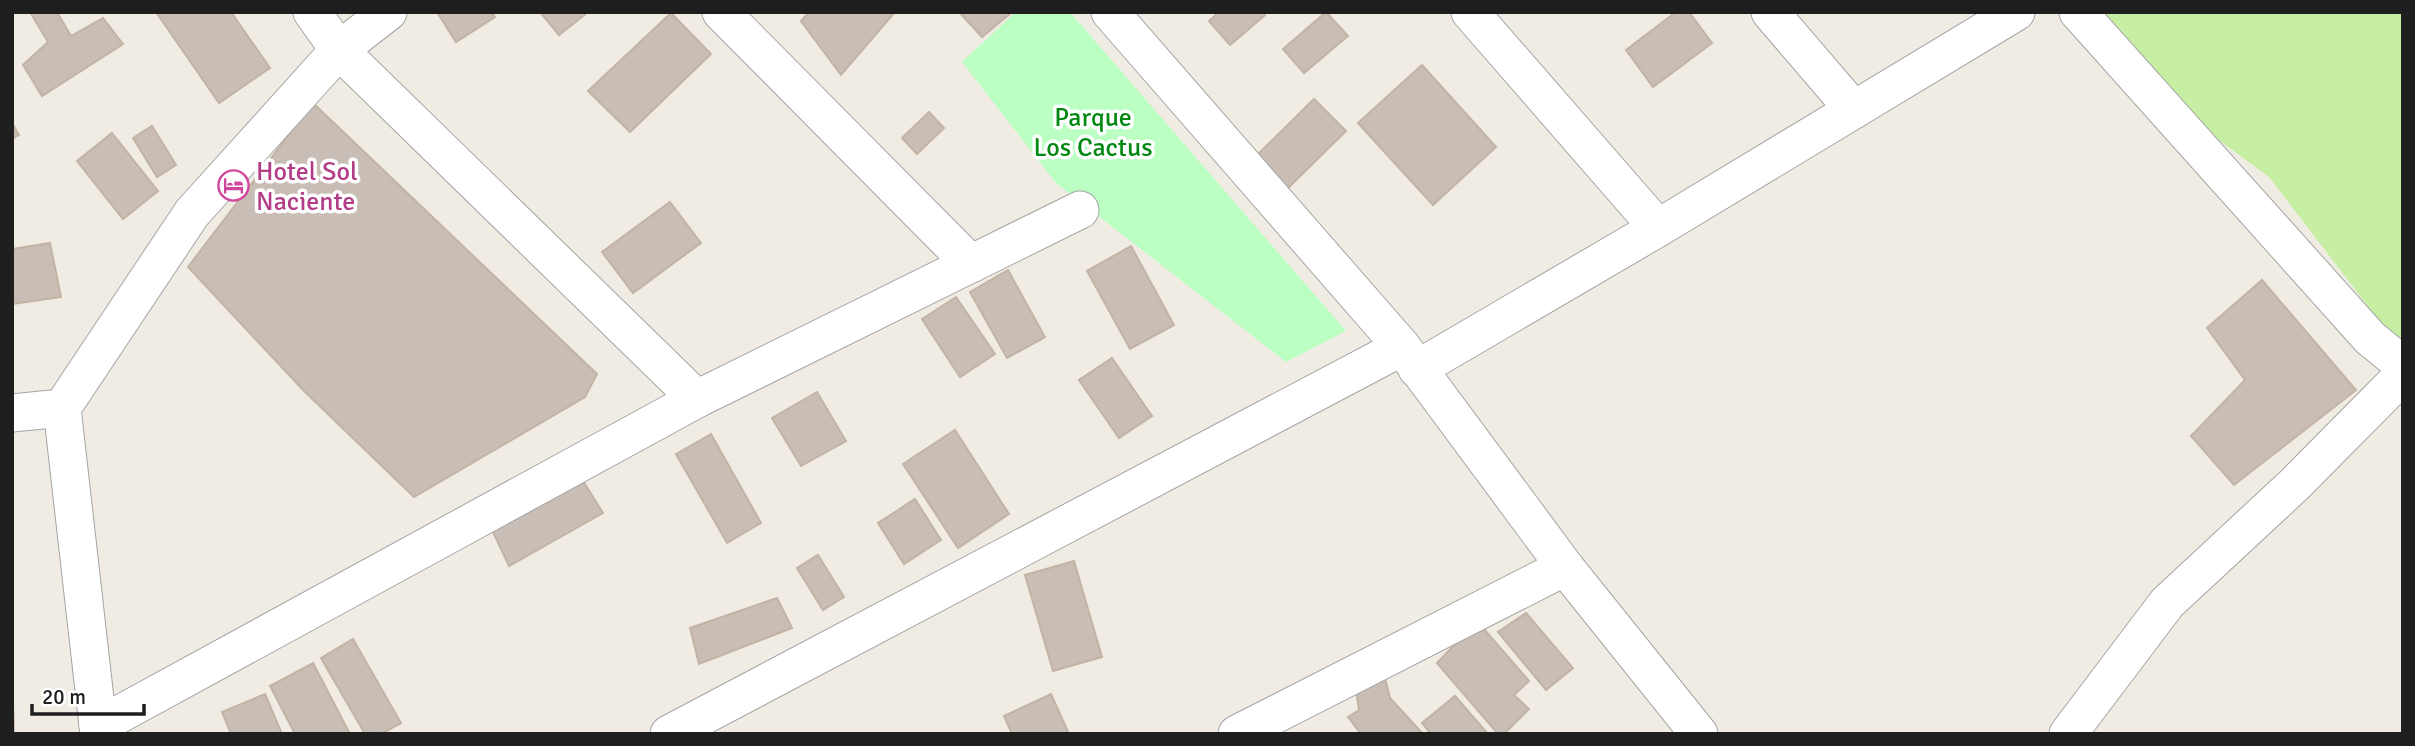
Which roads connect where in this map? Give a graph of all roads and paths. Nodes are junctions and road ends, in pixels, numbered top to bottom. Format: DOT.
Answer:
graph roads {
  1 [pos="313,12"];
  2 [pos="388,12"];
  3 [pos="721,12"];
  4 [pos="1110,12"];
  5 [pos="1470,12"];
  6 [pos="1770,12"];
  7 [pos="2016,12"];
  8 [pos="2078,12"];
  9 [pos="339,50"];
  10 [pos="1854,110"];
  11 [pos="1080,210"];
  12 [pos="1658,228"];
  13 [pos="971,264"];
  14 [pos="1409,358"];
  15 [pos="2403,365"];
  16 [pos="2403,375"];
  17 [pos="697,399"];
  18 [pos="62,408"];
  19 [pos="12,414"];
  20 [pos="1565,568"];
  21 [pos="99,730"];
  22 [pos="669,734"];
  23 [pos="1237,734"];
  24 [pos="1699,734"];
  25 [pos="2068,734"];
  1 -- 9 [label="street"];
  2 -- 9 [label="street"];
  3 -- 13 [label="street"];
  4 -- 14 [label="street"];
  5 -- 12 [label="street"];
  6 -- 10 [label="street"];
  7 -- 10 [label="street"];
  8 -- 15 [label="street"];
  9 -- 17 [label="street"];
  9 -- 18 [label="street"];
  10 -- 12 [label="street"];
  11 -- 13 [label="street"];
  12 -- 14 [label="street"];
  13 -- 17 [label="street"];
  14 -- 20 [label="street"];
  14 -- 22 [label="street"];
  16 -- 25 [label="street"];
  17 -- 21 [label="street"];
  18 -- 19 [label="street"];
  18 -- 21 [label="street"];
  20 -- 23 [label="street"];
  20 -- 24 [label="street"];
}
